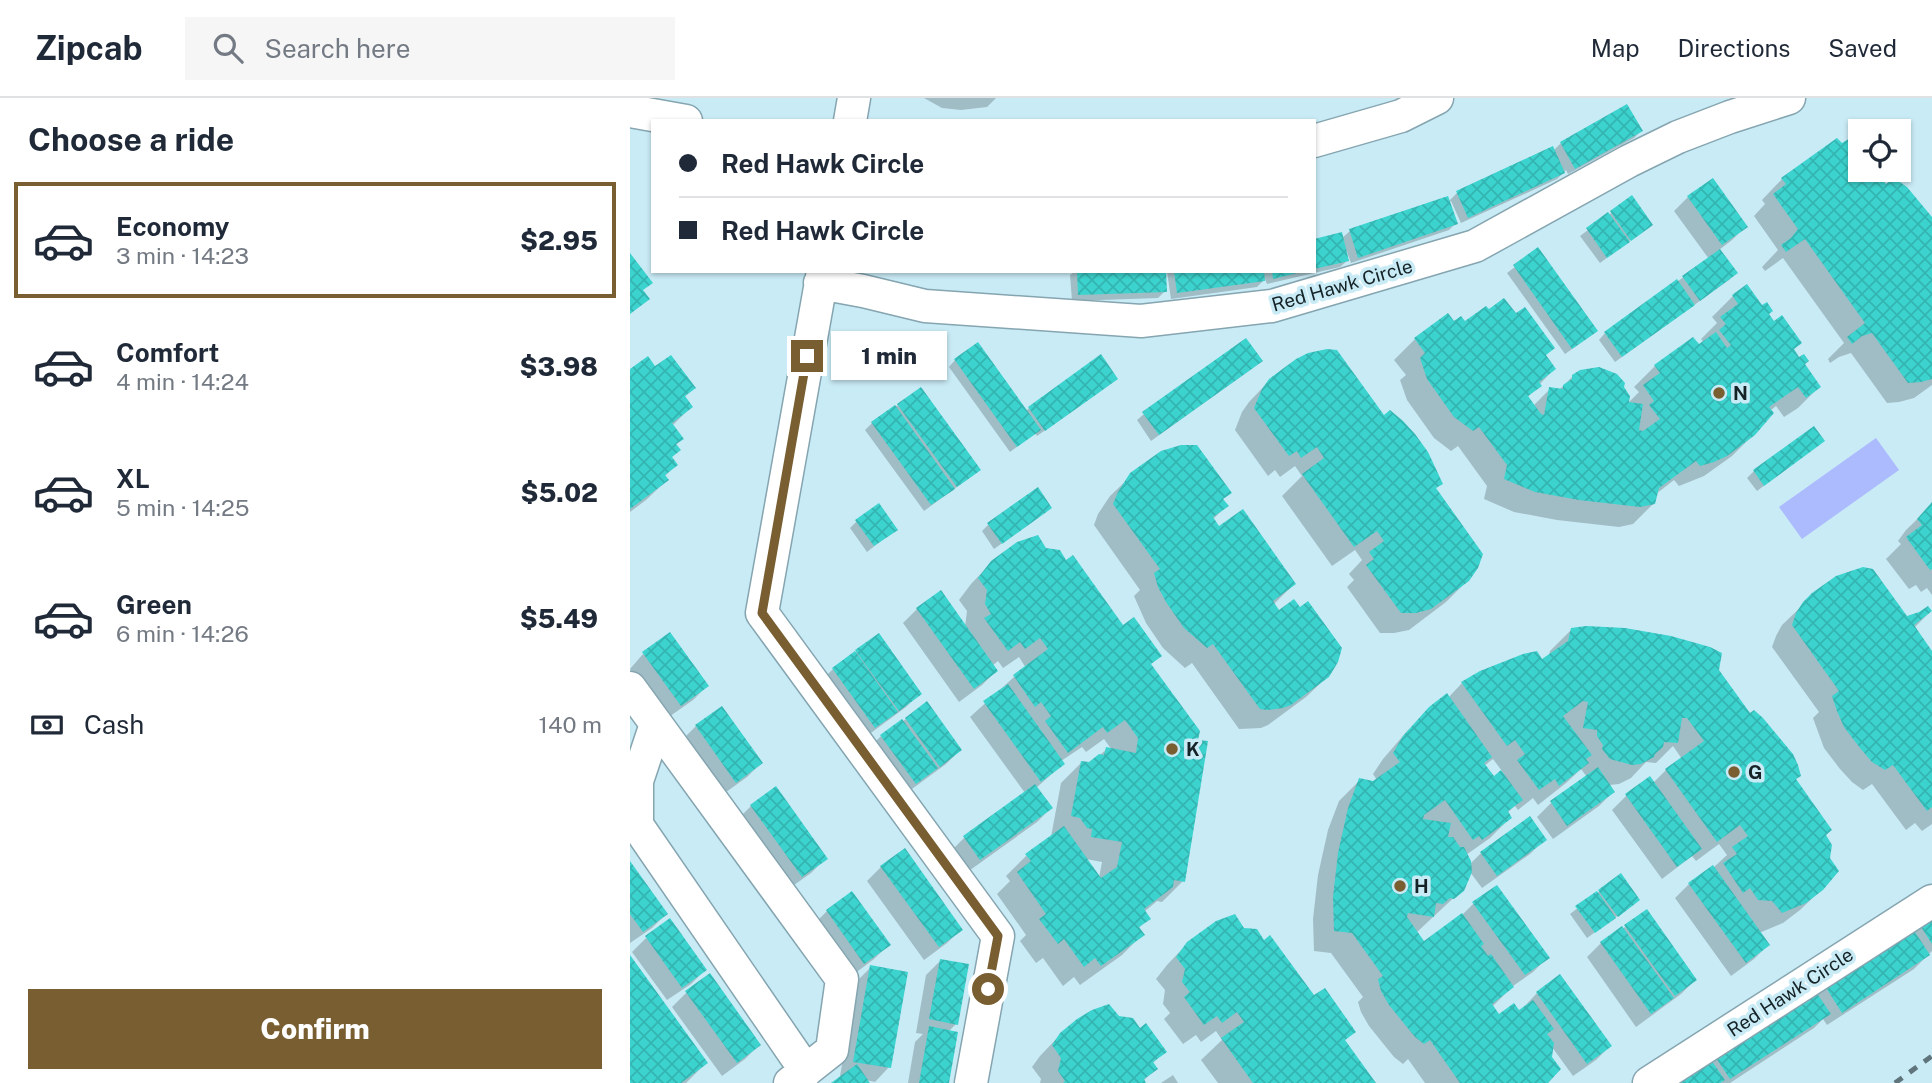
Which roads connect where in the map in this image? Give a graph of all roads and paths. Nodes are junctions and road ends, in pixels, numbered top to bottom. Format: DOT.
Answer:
graph roads {
  1 [pos="854,98"];
  2 [pos="1437,98"];
  3 [pos="1789,98"];
  4 [pos="1726,108"];
  5 [pos="630,111"];
  6 [pos="675,119"];
  7 [pos="850,119"];
  8 [pos="1316,140"];
  9 [pos="821,277"];
  10 [pos="630,688"];
  11 [pos="656,724"];
  12 [pos="1932,901"];
  13 [pos="798,1077"];
  14 [pos="971,1083"];
  15 [pos="1649,1083"];
  1 -- 7 [label="street"];
  2 -- 8 [label="street"];
  3 -- 4 [label="street, Red Hawk Circle"];
  4 -- 9 [label="street, Red Hawk Circle"];
  5 -- 6 [label="street"];
  9 -- 14 [label="street, Red Hawk Circle"];
  10 -- 11 [label="street"];
  11 -- 13 [label="street"];
  11 -- 13 [label="street"];
  12 -- 15 [label="street, Red Hawk Circle"];
}
